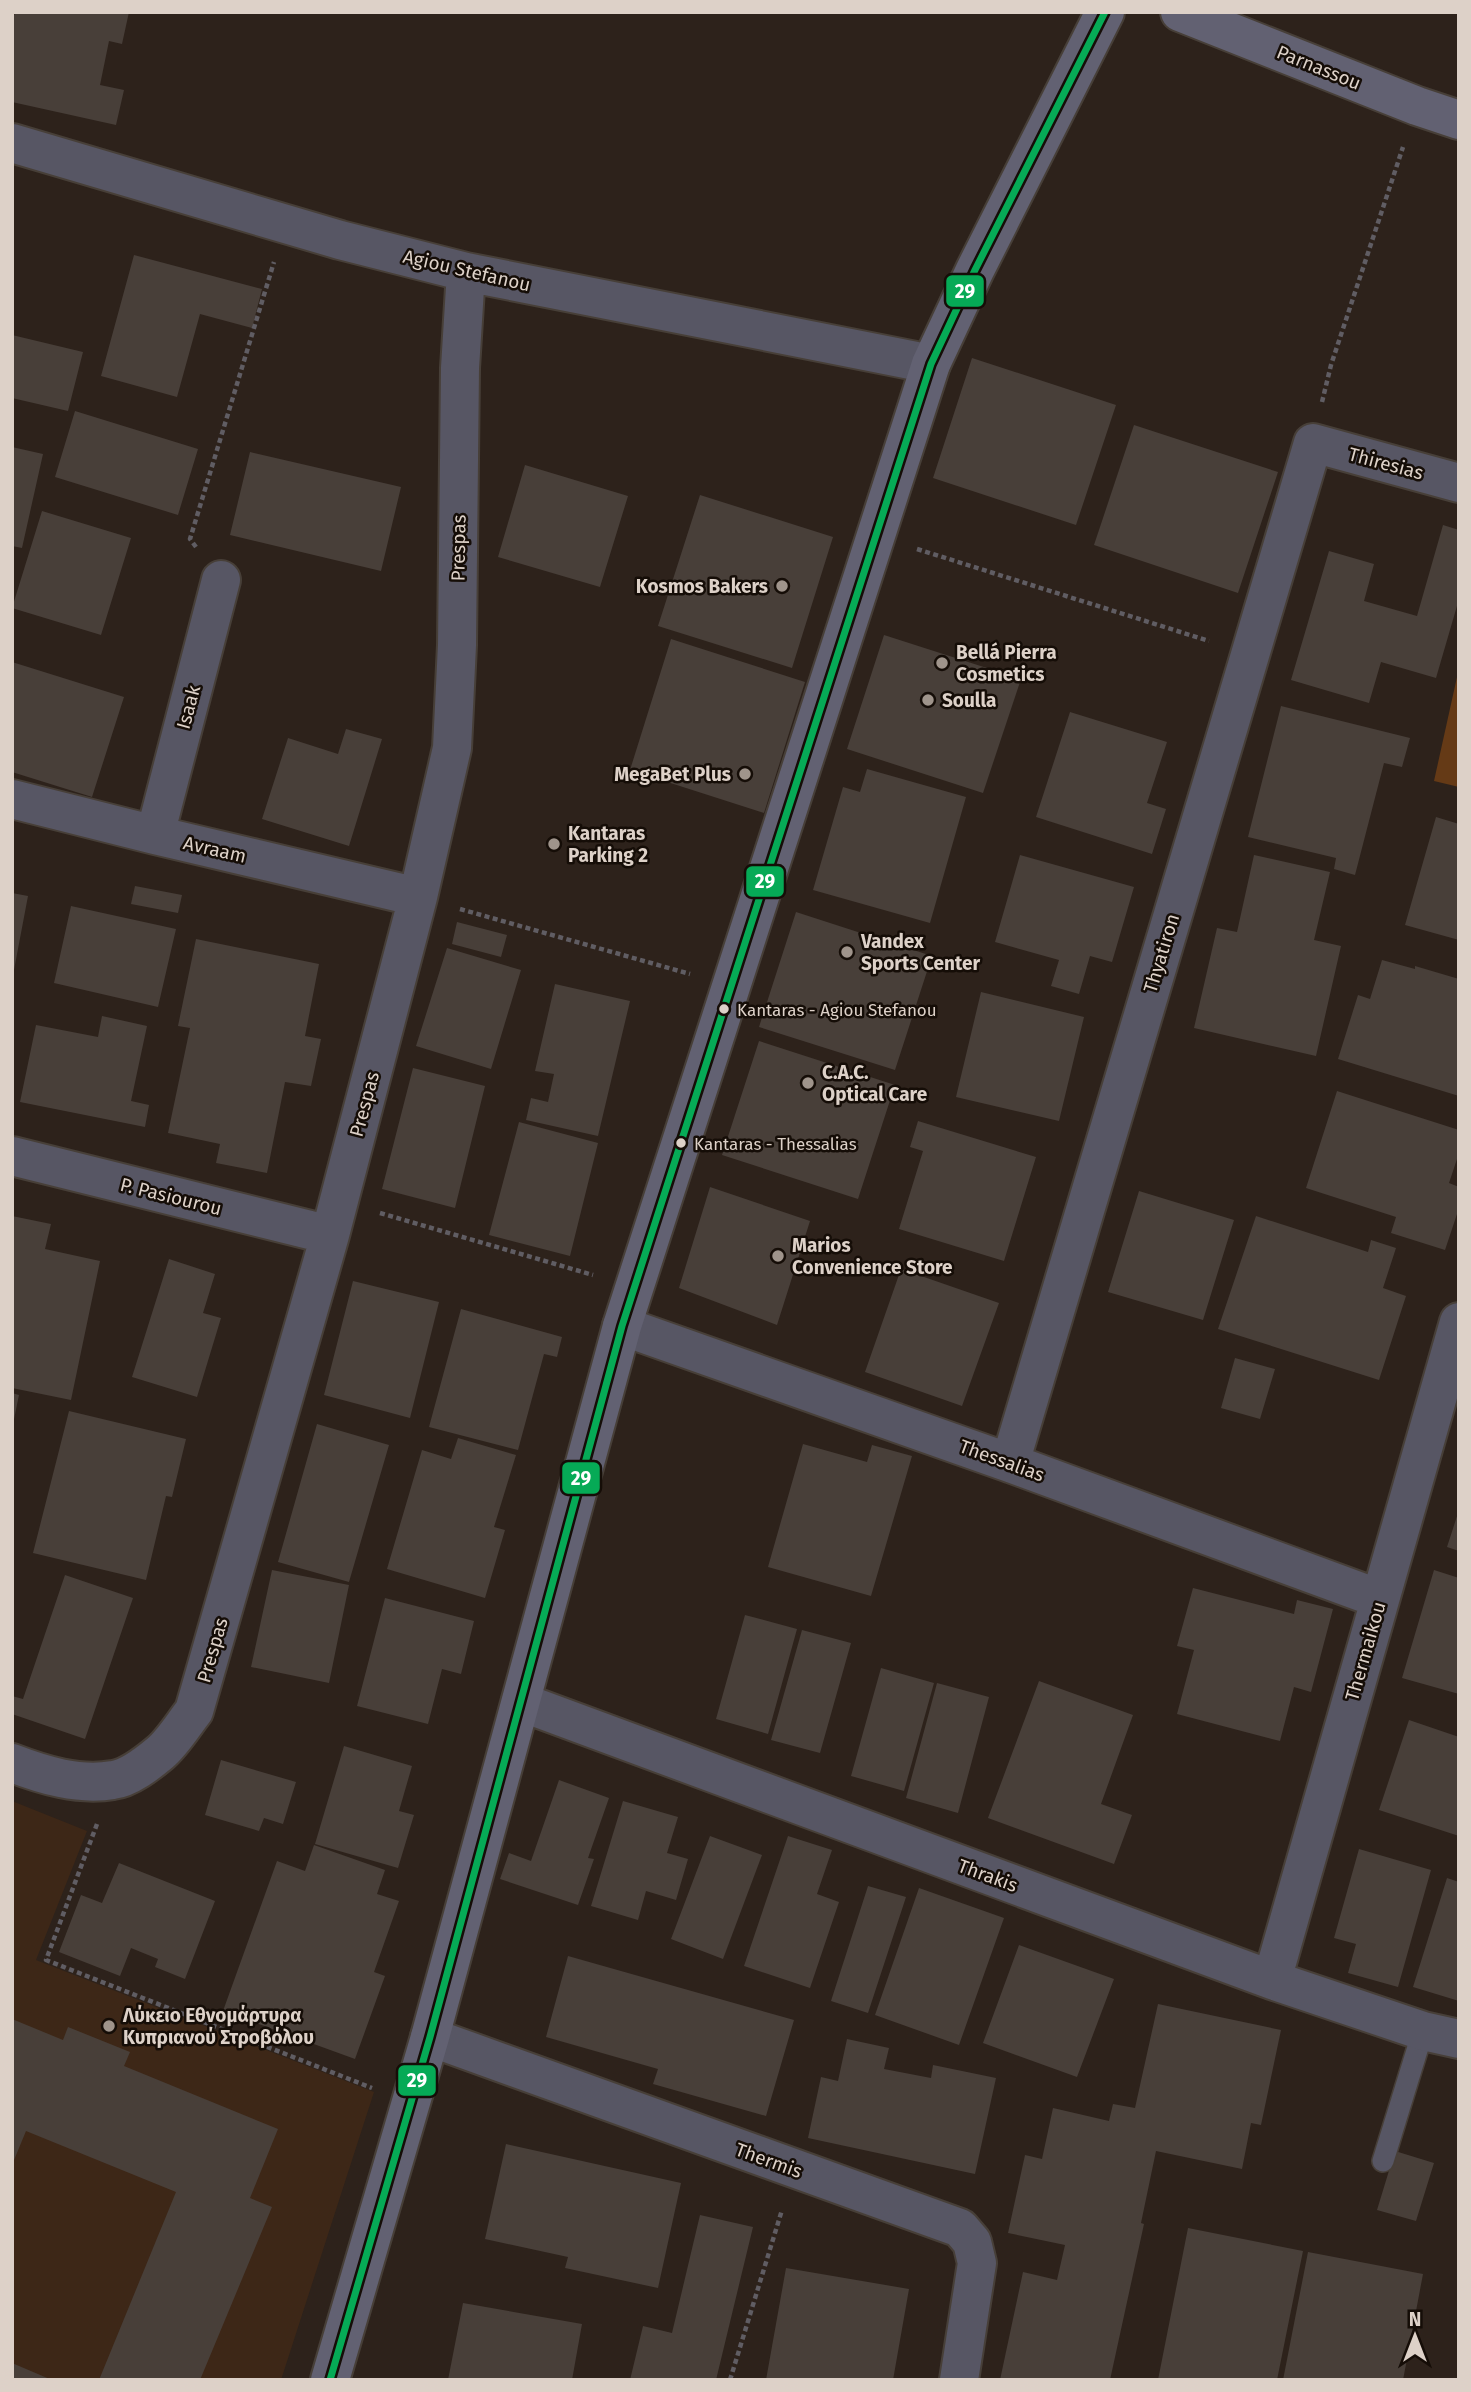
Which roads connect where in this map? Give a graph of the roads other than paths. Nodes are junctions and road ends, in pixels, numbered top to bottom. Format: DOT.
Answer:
graph roads {
  1 [pos="1105,12"];
  2 [pos="1180,12"];
  3 [pos="1459,120"];
  4 [pos="12,143"];
  5 [pos="466,272"];
  6 [pos="931,364"];
  7 [pos="1312,443"];
  8 [pos="1459,483"];
  9 [pos="221,580"];
  10 [pos="12,799"];
  11 [pos="155,835"];
  12 [pos="418,897"];
  13 [pos="12,1156"];
  14 [pos="335,1218"];
  15 [pos="1459,1322"];
  16 [pos="622,1326"];
  17 [pos="1010,1463"];
  18 [pos="1380,1600"];
  19 [pos="521,1702"];
  20 [pos="12,1763"];
  21 [pos="1272,1980"];
  22 [pos="1441,2035"];
  23 [pos="430,2038"];
  24 [pos="1383,2161"];
  25 [pos="330,2380"];
  26 [pos="959,2380"];
  1 -- 6 [label="street"];
  2 -- 3 [label="street, Parnassou"];
  4 -- 5 [label="street, Agiou Stefanou"];
  5 -- 6 [label="street, Agiou Stefanou"];
  5 -- 12 [label="street, Prespas"];
  6 -- 16 [label="street"];
  7 -- 8 [label="street, Thiresias"];
  7 -- 17 [label="street, Thyatiron"];
  9 -- 11 [label="street, Isaak"];
  10 -- 11 [label="street, Avraam"];
  11 -- 12 [label="street, Avraam"];
  12 -- 14 [label="street, Prespas"];
  13 -- 14 [label="street, P. Pasiourou"];
  14 -- 20 [label="street, Prespas"];
  15 -- 18 [label="street, Thermaikou"];
  16 -- 17 [label="street, Thessalias"];
  16 -- 19 [label="street"];
  17 -- 18 [label="street, Thessalias"];
  18 -- 21 [label="street, Thermaikou"];
  19 -- 21 [label="street, Thrakis"];
  19 -- 23 [label="street"];
  21 -- 22 [label="street, Thrakis"];
  22 -- 24 [label="lane"];
  23 -- 25 [label="street"];
  23 -- 26 [label="street, Thermis"];
}
